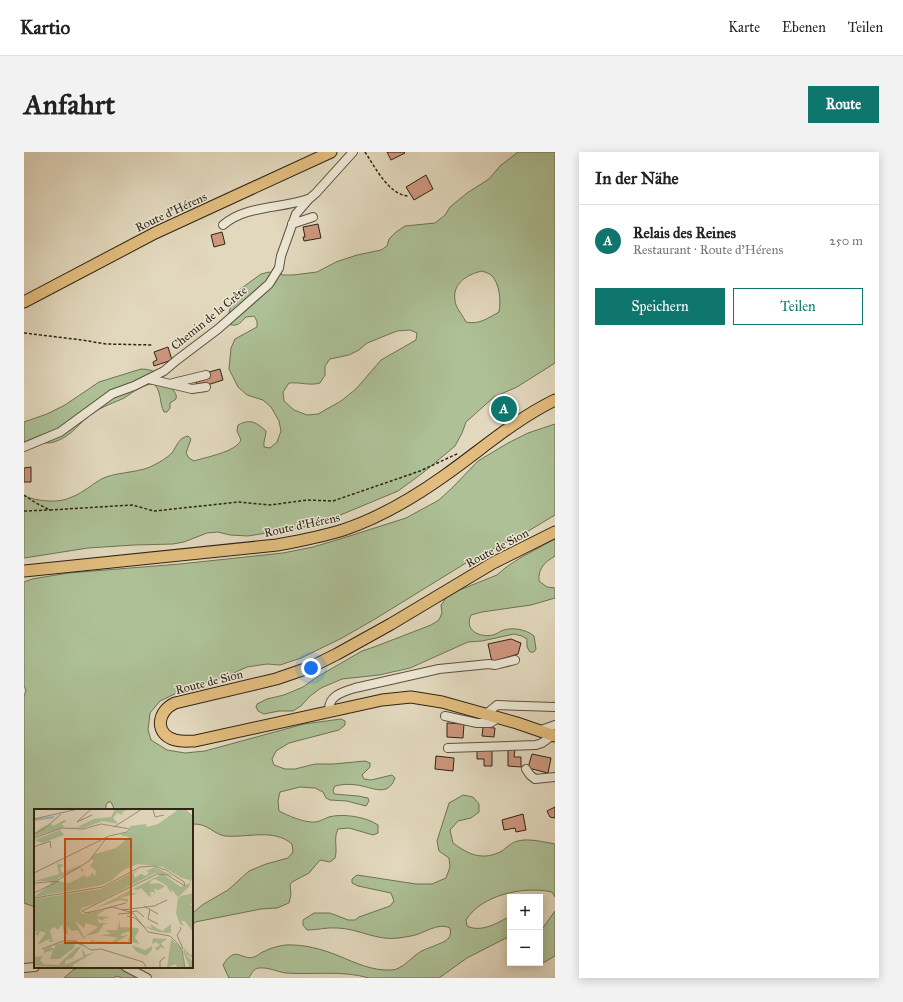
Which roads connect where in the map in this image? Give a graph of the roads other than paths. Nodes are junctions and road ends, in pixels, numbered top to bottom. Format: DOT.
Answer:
graph roads {
  1 [pos="331,152"];
  2 [pos="353,152"];
  3 [pos="309,199"];
  4 [pos="313,218"];
  5 [pos="292,224"];
  6 [pos="223,225"];
  7 [pos="24,302"];
  8 [pos="206,374"];
  9 [pos="149,379"];
  10 [pos="172,383"];
  11 [pos="206,387"];
  12 [pos="552,402"];
  13 [pos="24,447"];
  14 [pos="555,532"];
  15 [pos="24,571"];
  16 [pos="515,660"];
  17 [pos="555,707"];
  18 [pos="329,711"];
  19 [pos="486,714"];
  20 [pos="445,716"];
  21 [pos="498,718"];
  22 [pos="554,732"];
  23 [pos="448,748"];
  24 [pos="526,769"];
  25 [pos="555,777"];
  26 [pos="34,967"];
  27 [pos="24,968"];
  28 [pos="128,968"];
  29 [pos="146,978"];
  1 -- 7 [label="main road, Route d'Hérens"];
  2 -- 3 [label="street, Chemin de la Crête"];
  3 -- 5 [label="street, Chemin de la Crête"];
  3 -- 6 [label="street"];
  4 -- 5 [label="street"];
  5 -- 9 [label="street, Chemin de la Crête"];
  8 -- 10 [label="street"];
  9 -- 10 [label="street"];
  9 -- 13 [label="street, Chemin de la Crête"];
  10 -- 11 [label="street"];
  12 -- 15 [label="main road, Route d'Hérens"];
  14 -- 18 [label="main road, Route de Sion"];
  16 -- 18 [label="street"];
  17 -- 19 [label="street"];
  18 -- 19 [label="main road, Route de Sion"];
  19 -- 21 [label="main road, Route de Sion"];
  20 -- 21 [label="street"];
  21 -- 22 [label="main road, Route de Sion"];
  22 -- 23 [label="street"];
  24 -- 25 [label="street"];
  26 -- 27 [label="street"];
  28 -- 29 [label="street"];
}
